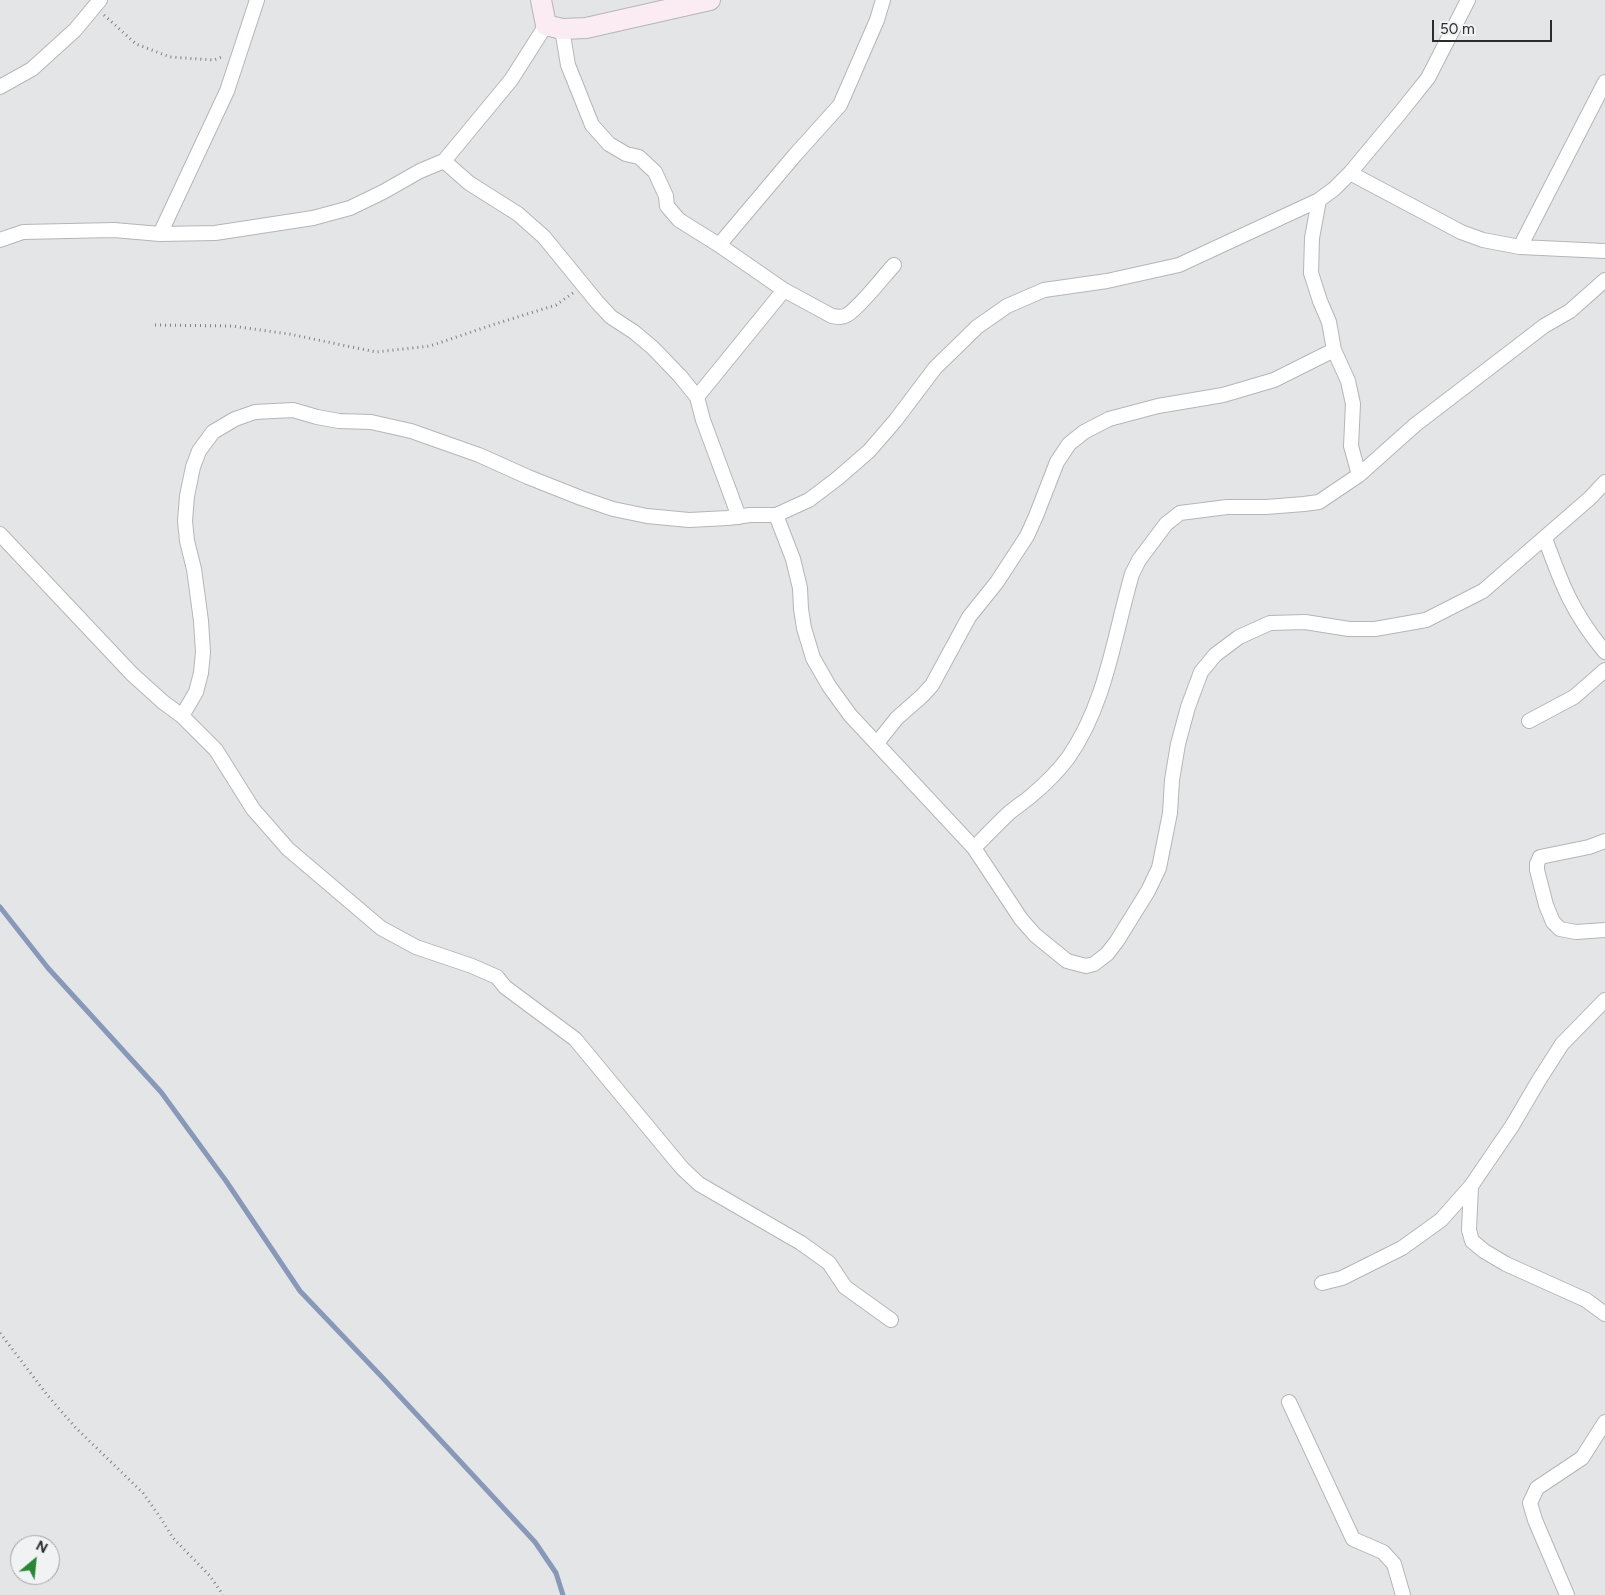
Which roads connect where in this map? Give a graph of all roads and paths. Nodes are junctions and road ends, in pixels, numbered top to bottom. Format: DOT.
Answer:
graph roads {
  1 [pos="257,0"];
  2 [pos="542,0"];
  3 [pos="710,0"];
  4 [pos="883,0"];
  5 [pos="1468,0"];
  6 [pos="98,3"];
  7 [pos="554,27"];
  8 [pos="242,45"];
  9 [pos="1605,82"];
  10 [pos="0,87"];
  11 [pos="444,161"];
  12 [pos="1350,173"];
  13 [pos="1318,200"];
  14 [pos="160,234"];
  15 [pos="0,240"];
  16 [pos="719,245"];
  17 [pos="1520,247"];
  18 [pos="1605,251"];
  19 [pos="894,265"];
  20 [pos="1605,280"];
  21 [pos="584,286"];
  22 [pos="784,290"];
  23 [pos="155,325"];
  24 [pos="1334,350"];
  25 [pos="697,397"];
  26 [pos="1359,475"];
  27 [pos="1605,482"];
  28 [pos="776,515"];
  29 [pos="739,517"];
  30 [pos="0,534"];
  31 [pos="1545,538"];
  32 [pos="1605,652"];
  33 [pos="1605,670"];
  34 [pos="182,716"];
  35 [pos="1529,721"];
  36 [pos="877,743"];
  37 [pos="1605,841"];
  38 [pos="974,848"];
  39 [pos="1605,930"];
  40 [pos="1605,1000"];
  41 [pos="1471,1186"];
  42 [pos="1322,1283"];
  43 [pos="1605,1314"];
  44 [pos="891,1320"];
  45 [pos="0,1333"];
  46 [pos="1289,1402"];
  47 [pos="1605,1422"];
  48 [pos="223,1595"];
  49 [pos="1403,1595"];
  50 [pos="1567,1595"];
  1 -- 8 [label="street"];
  2 -- 7 [label="main road"];
  3 -- 7 [label="main road"];
  4 -- 16 [label="street"];
  5 -- 12 [label="street"];
  6 -- 8 [label="path"];
  6 -- 10 [label="street"];
  7 -- 11 [label="street"];
  7 -- 16 [label="street"];
  8 -- 14 [label="street"];
  9 -- 17 [label="street"];
  11 -- 14 [label="street"];
  11 -- 21 [label="street"];
  12 -- 13 [label="street"];
  12 -- 17 [label="street"];
  13 -- 24 [label="street"];
  13 -- 28 [label="street"];
  14 -- 15 [label="street"];
  16 -- 22 [label="street"];
  17 -- 18 [label="street"];
  19 -- 22 [label="street"];
  20 -- 26 [label="street"];
  21 -- 23 [label="path"];
  21 -- 25 [label="street"];
  22 -- 25 [label="street"];
  24 -- 26 [label="street"];
  24 -- 36 [label="street"];
  25 -- 29 [label="street"];
  26 -- 38 [label="street"];
  27 -- 31 [label="street"];
  28 -- 29 [label="street"];
  28 -- 36 [label="street"];
  29 -- 34 [label="street"];
  30 -- 34 [label="street"];
  31 -- 32 [label="street"];
  31 -- 38 [label="street"];
  33 -- 35 [label="street"];
  34 -- 44 [label="street"];
  36 -- 38 [label="street"];
  37 -- 39 [label="street"];
  40 -- 41 [label="street"];
  41 -- 42 [label="street"];
  41 -- 43 [label="street"];
  45 -- 48 [label="path"];
  46 -- 49 [label="street"];
  47 -- 50 [label="street"];
}
